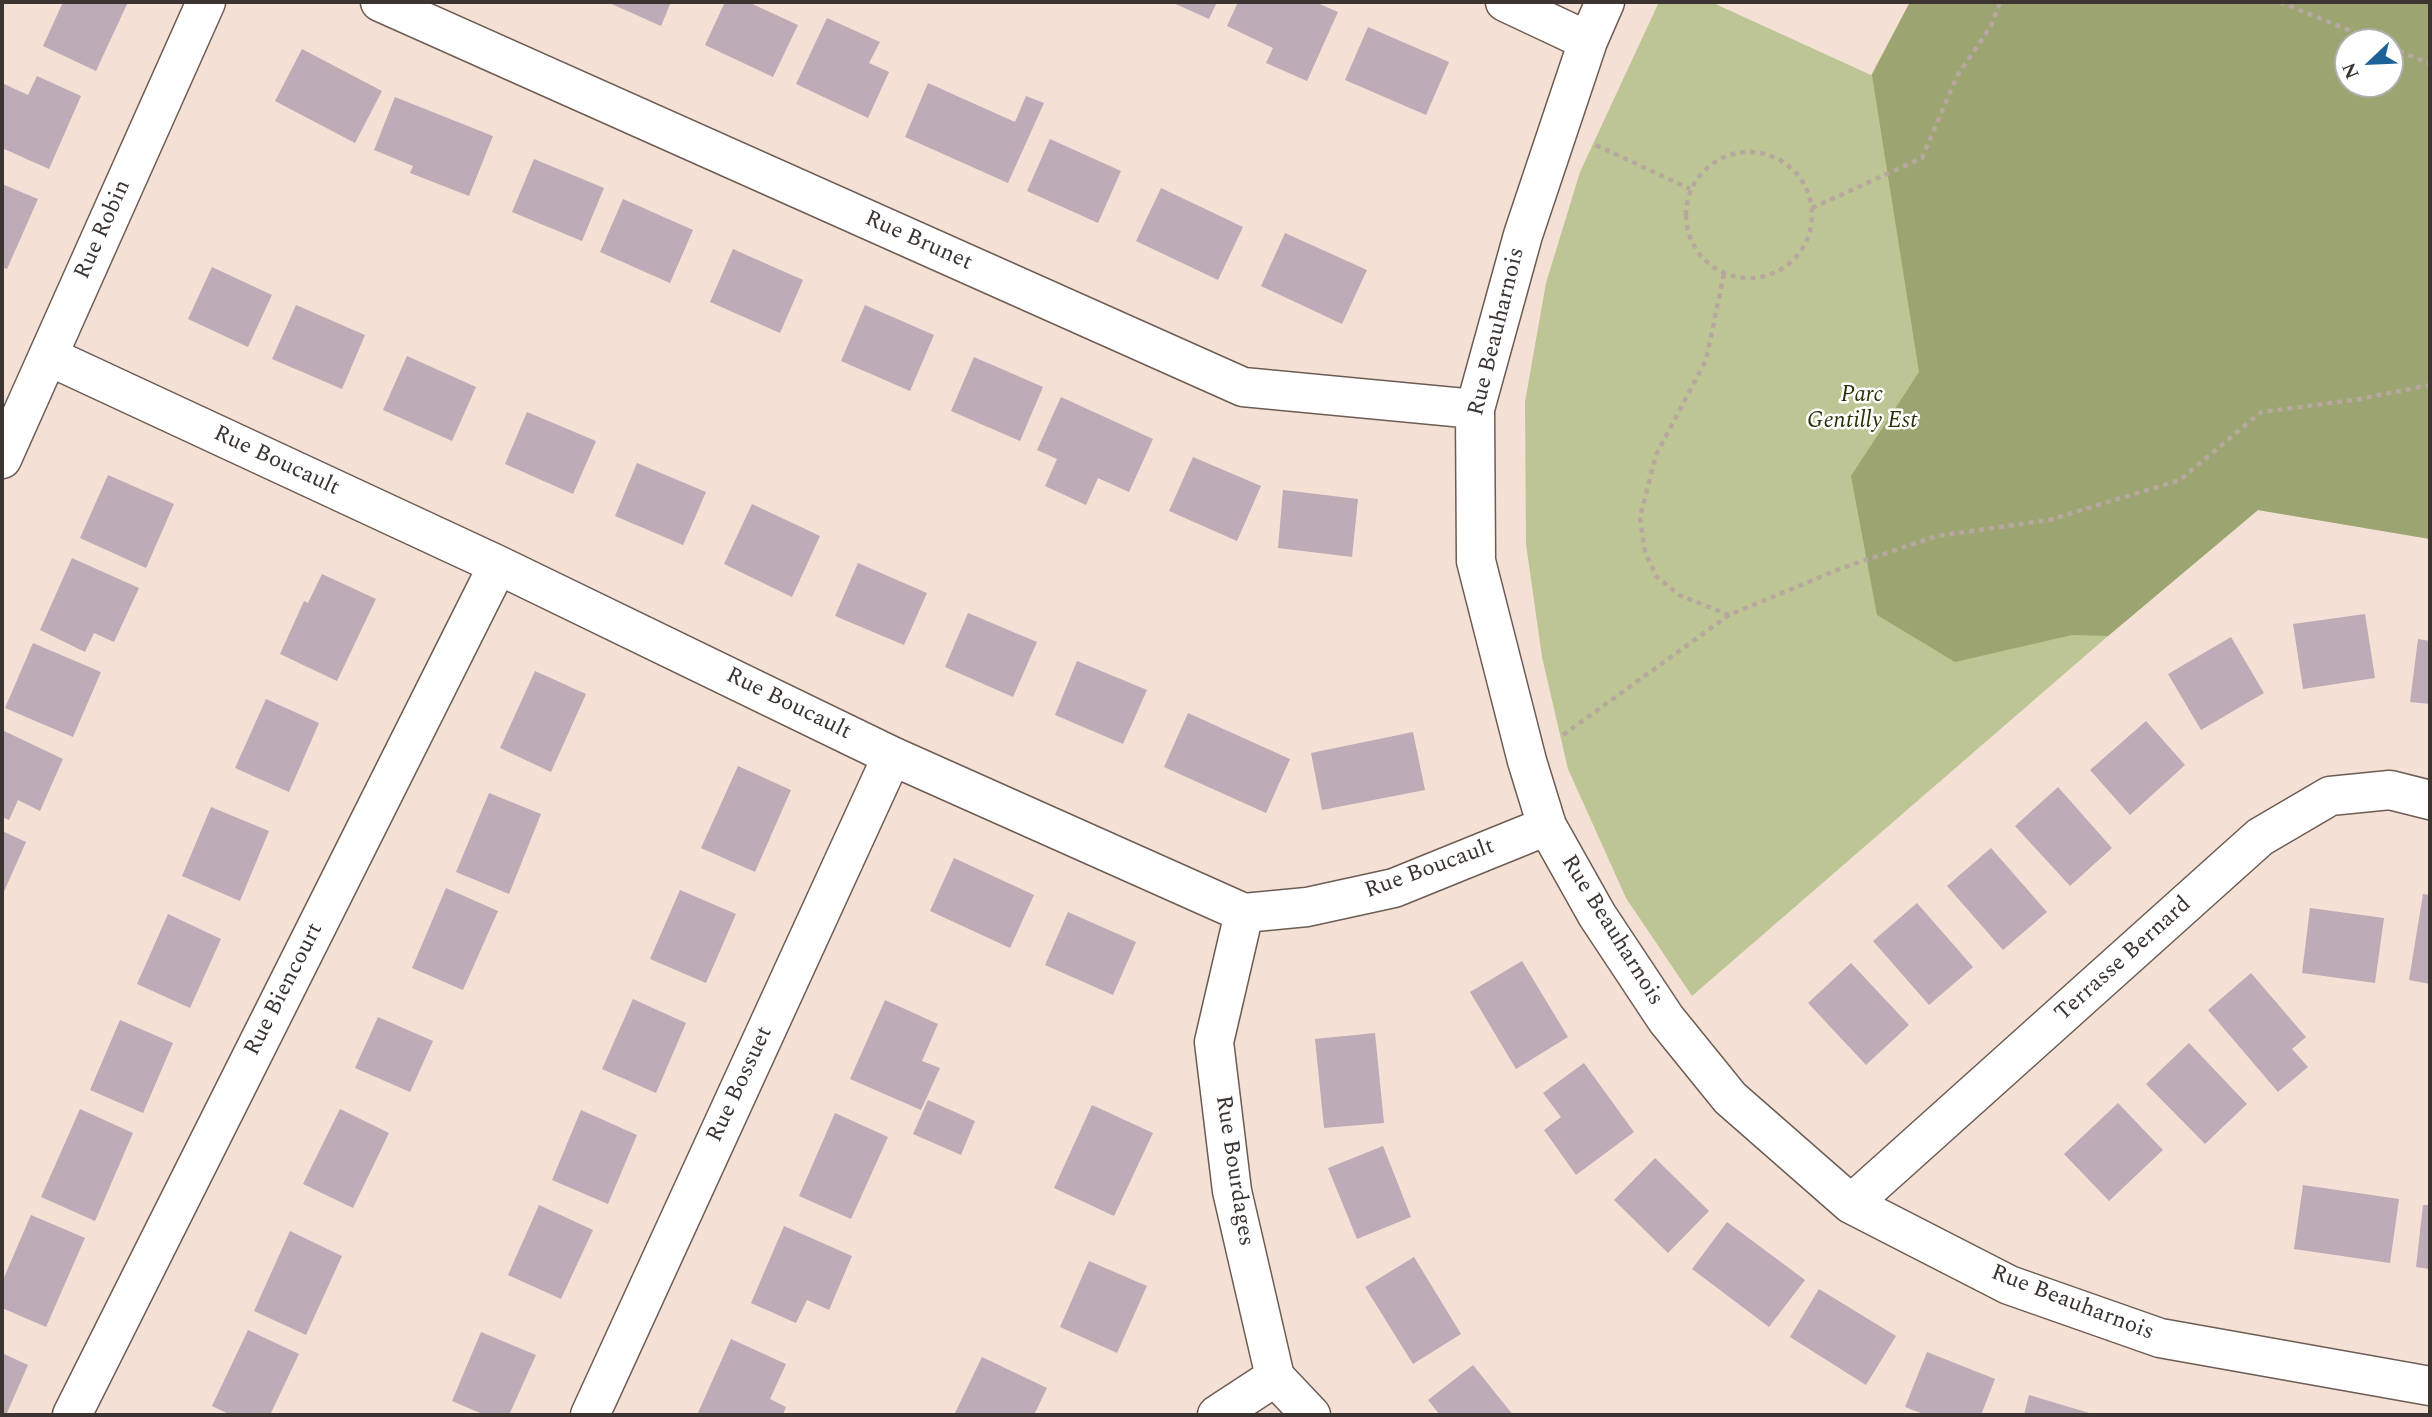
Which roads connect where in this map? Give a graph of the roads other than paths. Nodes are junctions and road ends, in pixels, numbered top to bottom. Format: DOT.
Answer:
graph roads {
  1 [pos="206,2"];
  2 [pos="380,2"];
  3 [pos="1505,2"];
  4 [pos="1605,2"];
  5 [pos="1588,41"];
  6 [pos="48,356"];
  7 [pos="1475,409"];
  8 [pos="2,459"];
  9 [pos="498,565"];
  10 [pos="892,756"];
  11 [pos="2430,800"];
  12 [pos="1547,826"];
  13 [pos="1244,913"];
  14 [pos="1852,1204"];
  15 [pos="1275,1377"];
  16 [pos="2430,1386"];
  17 [pos="72,1415"];
  18 [pos="590,1415"];
  19 [pos="1217,1415"];
  20 [pos="1311,1415"];
  1 -- 6 [label="street, Rue Robin"];
  2 -- 7 [label="street, Rue Brunet"];
  3 -- 5 [label="street"];
  4 -- 5 [label="street, Rue Beauharnois"];
  5 -- 7 [label="street, Rue Beauharnois"];
  6 -- 8 [label="street, Rue Robin"];
  6 -- 9 [label="street, Rue Boucault"];
  7 -- 12 [label="street, Rue Beauharnois"];
  9 -- 10 [label="street, Rue Boucault"];
  9 -- 17 [label="street, Rue Biencourt"];
  10 -- 13 [label="street, Rue Boucault"];
  10 -- 18 [label="street, Rue Bossuet"];
  11 -- 14 [label="street, Terrasse Bernard"];
  12 -- 13 [label="street, Rue Boucault"];
  12 -- 14 [label="street, Rue Beauharnois"];
  13 -- 15 [label="street, Rue Bourdages"];
  14 -- 16 [label="street, Rue Beauharnois"];
  15 -- 19 [label="street"];
  15 -- 20 [label="street"];
}
